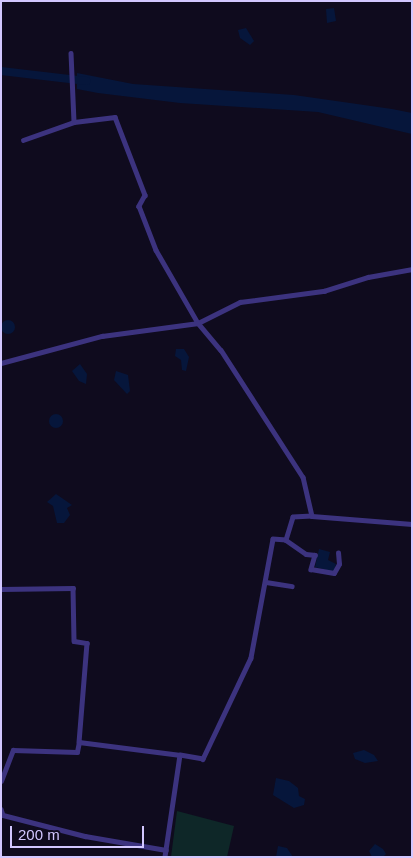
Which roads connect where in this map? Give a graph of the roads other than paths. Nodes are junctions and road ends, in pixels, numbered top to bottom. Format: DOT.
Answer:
graph roads {
  1 [pos="71,53"];
  2 [pos="74,122"];
  3 [pos="23,140"];
  4 [pos="412,269"];
  5 [pos="198,323"];
  6 [pos="1,363"];
  7 [pos="312,516"];
  8 [pos="412,524"];
  9 [pos="286,540"];
  10 [pos="338,552"];
  11 [pos="266,582"];
  12 [pos="292,586"];
  13 [pos="1,589"];
  14 [pos="79,742"];
  15 [pos="180,756"];
  16 [pos="1,781"];
  17 [pos="1,809"];
  18 [pos="166,850"];
  19 [pos="165,857"];
  1 -- 2 [label="street"];
  2 -- 3 [label="street"];
  2 -- 5 [label="street"];
  4 -- 5 [label="street"];
  5 -- 6 [label="street"];
  5 -- 7 [label="street"];
  7 -- 8 [label="street"];
  7 -- 9 [label="street"];
  9 -- 10 [label="street"];
  9 -- 11 [label="street"];
  11 -- 12 [label="street"];
  11 -- 15 [label="street"];
  13 -- 14 [label="street"];
  14 -- 15 [label="street"];
  14 -- 16 [label="street"];
  15 -- 18 [label="street"];
  17 -- 18 [label="street"];
  18 -- 19 [label="street"];
}
